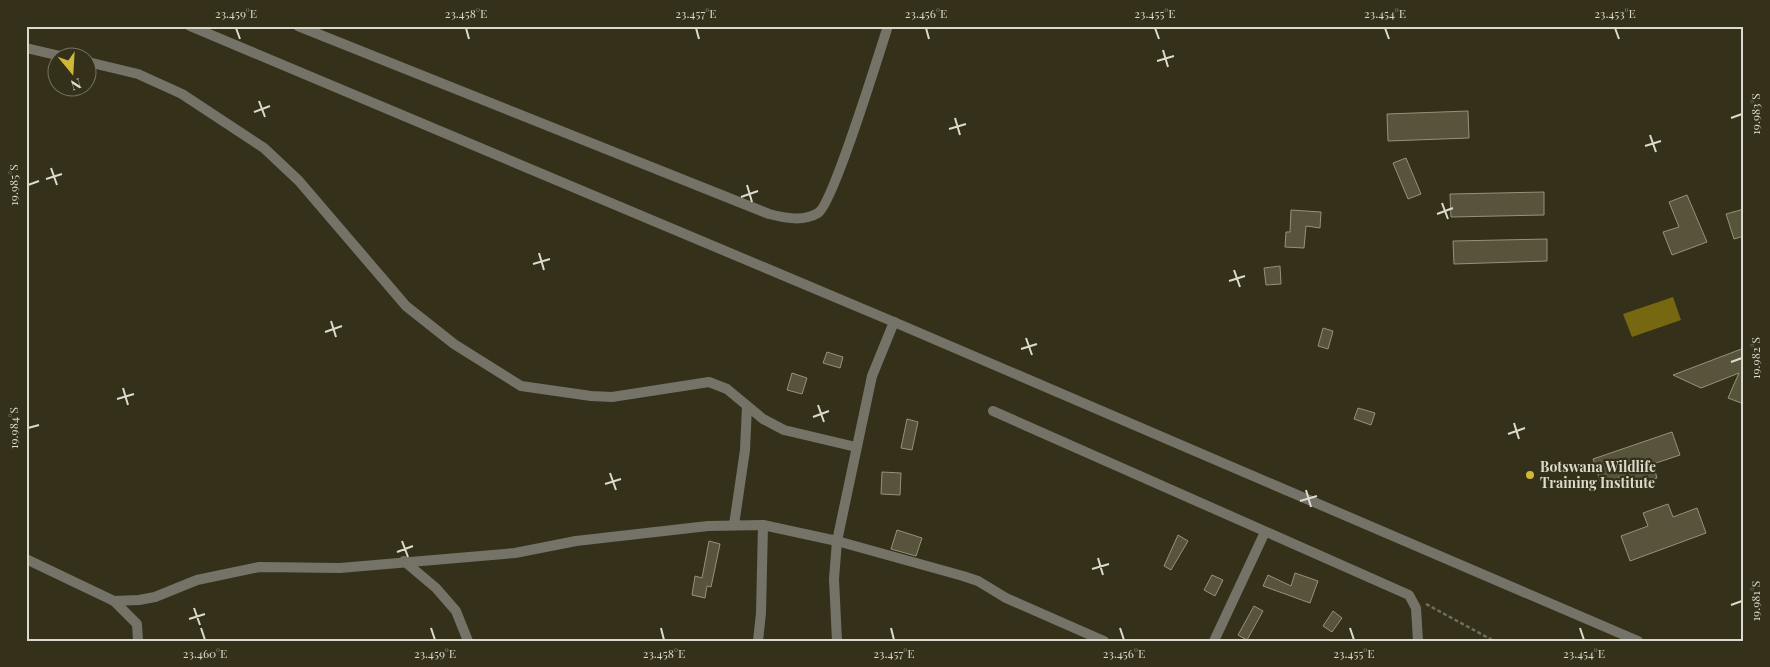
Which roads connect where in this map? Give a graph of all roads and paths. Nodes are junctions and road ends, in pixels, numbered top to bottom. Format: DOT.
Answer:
graph roads {
  1 [pos="190,26"];
  2 [pos="298,26"];
  3 [pos="888,26"];
  4 [pos="26,48"];
  5 [pos="48,53"];
  6 [pos="98,64"];
  7 [pos="894,322"];
  8 [pos="747,406"];
  9 [pos="993,411"];
  10 [pos="856,446"];
  11 [pos="734,525"];
  12 [pos="763,525"];
  13 [pos="1264,532"];
  14 [pos="837,541"];
  15 [pos="26,559"];
  16 [pos="404,561"];
  17 [pos="1409,595"];
  18 [pos="114,601"];
  19 [pos="761,638"];
  20 [pos="138,641"];
  21 [pos="468,641"];
  22 [pos="837,641"];
  23 [pos="1104,641"];
  24 [pos="1214,641"];
  25 [pos="1418,641"];
  26 [pos="1494,641"];
  27 [pos="1638,641"];
  1 -- 7 [label="street"];
  2 -- 3 [label="street"];
  4 -- 5 [label="street"];
  6 -- 8 [label="street"];
  7 -- 10 [label="street"];
  7 -- 27 [label="street"];
  8 -- 10 [label="street"];
  8 -- 11 [label="street"];
  9 -- 13 [label="street"];
  10 -- 14 [label="street"];
  11 -- 12 [label="street"];
  11 -- 16 [label="street"];
  12 -- 14 [label="street"];
  12 -- 19 [label="street"];
  13 -- 17 [label="street"];
  13 -- 24 [label="street"];
  14 -- 22 [label="street"];
  14 -- 23 [label="street"];
  15 -- 18 [label="street"];
  16 -- 18 [label="street"];
  16 -- 21 [label="street"];
  17 -- 25 [label="street"];
  17 -- 26 [label="path"];
  18 -- 20 [label="street"];
}
